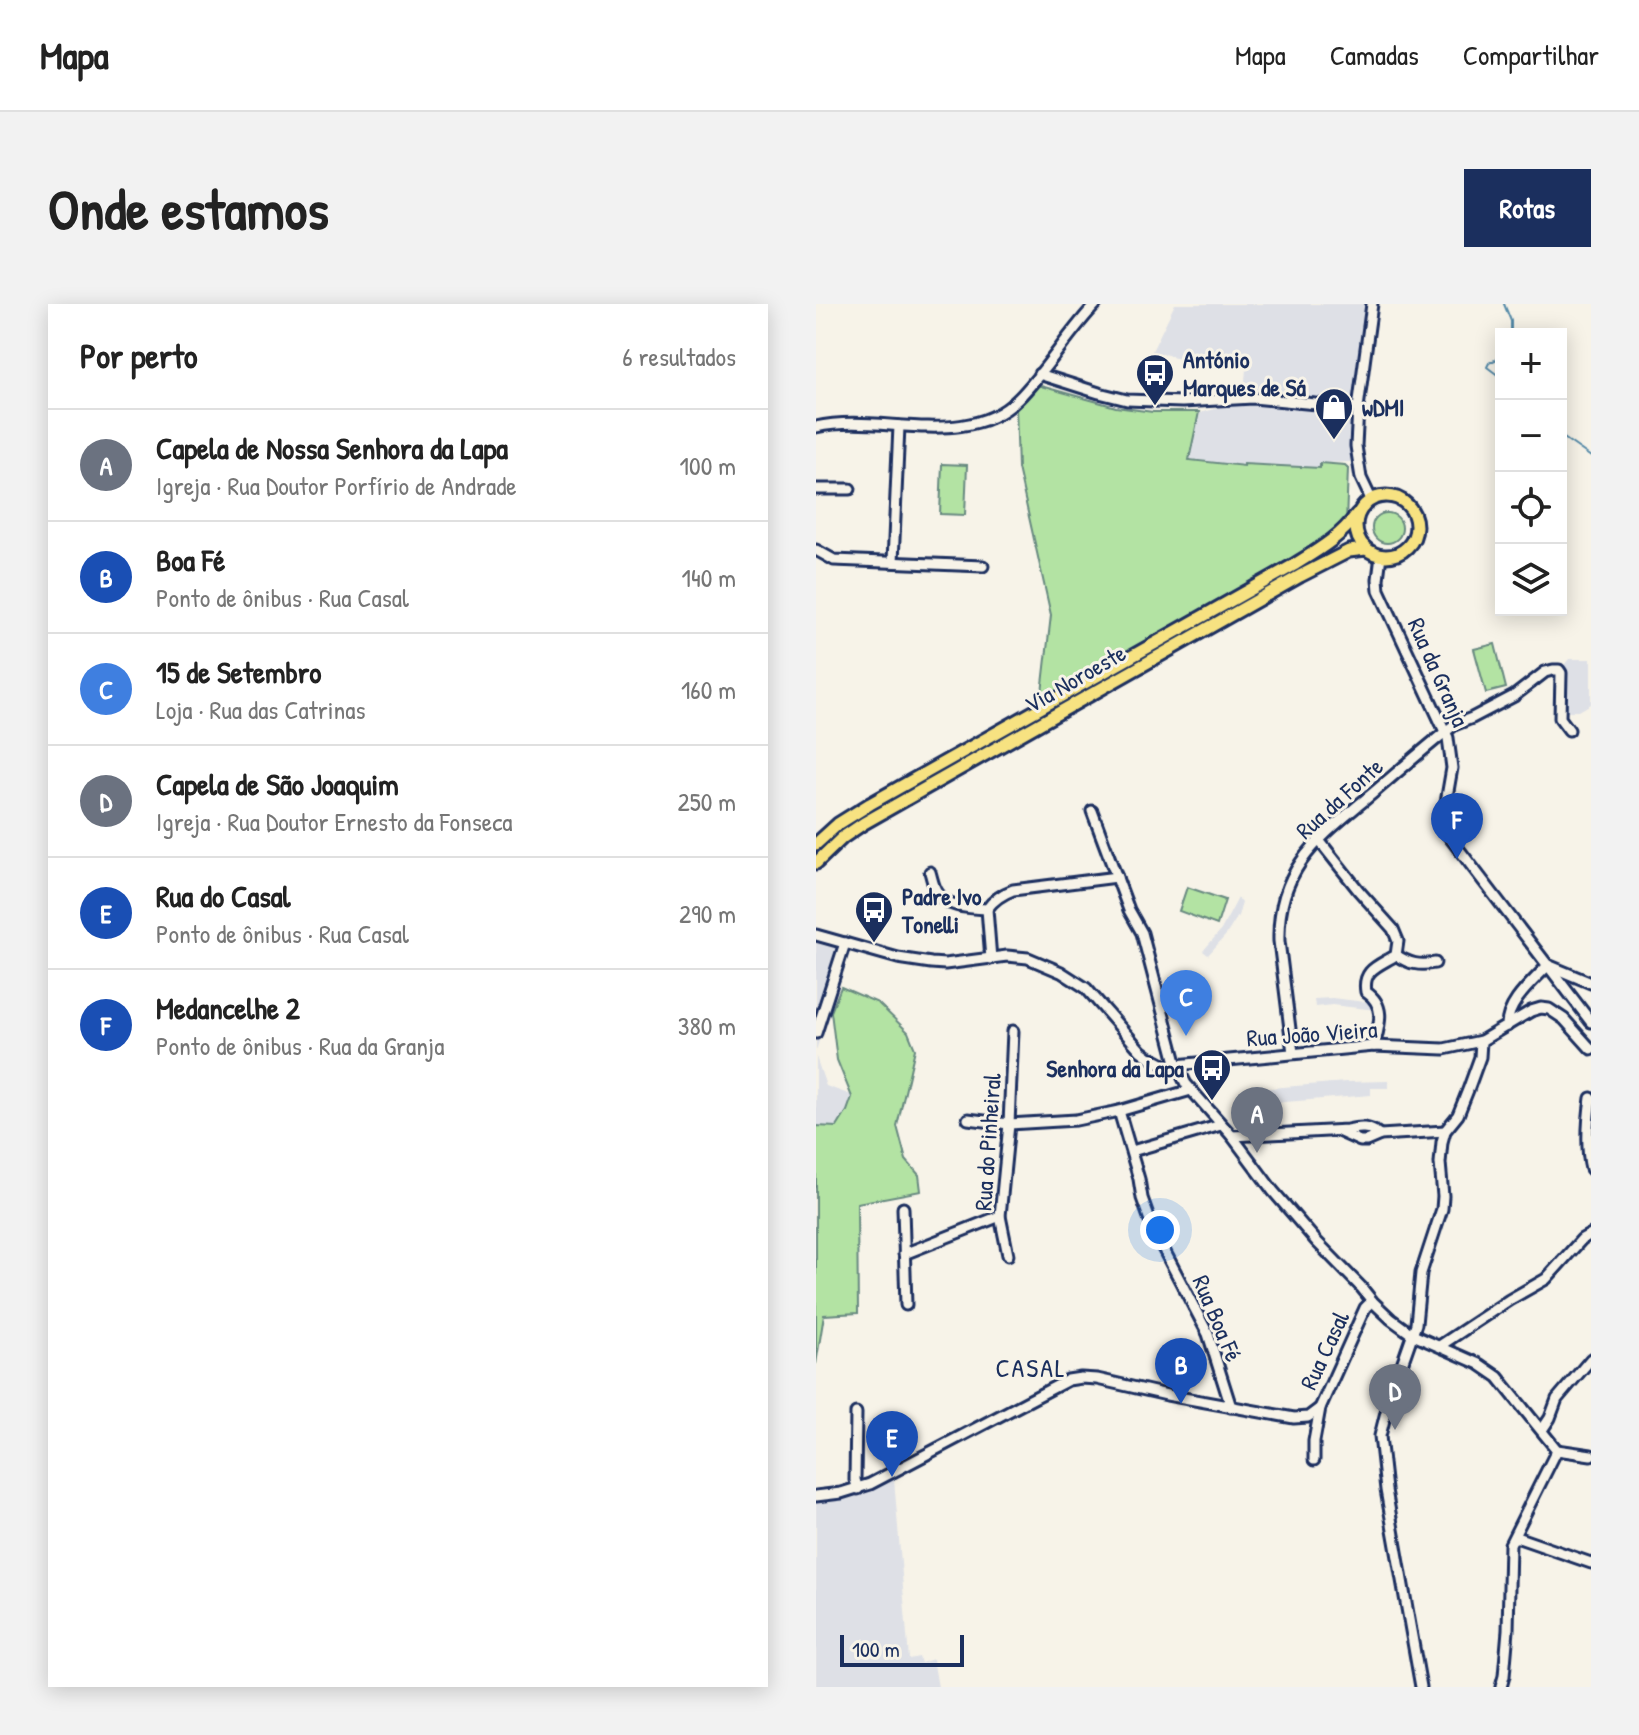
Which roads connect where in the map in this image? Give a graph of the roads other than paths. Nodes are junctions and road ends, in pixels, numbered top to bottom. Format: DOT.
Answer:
graph roads {
  1 [pos="1096,304"];
  2 [pos="1372,304"];
  3 [pos="1039,374"];
  4 [pos="1358,408"];
  5 [pos="899,426"];
  6 [pos="816,427"];
  7 [pos="816,489"];
  8 [pos="850,489"];
  9 [pos="1371,499"];
  10 [pos="1357,514"];
  11 [pos="1366,549"];
  12 [pos="816,550"];
  13 [pos="1381,555"];
  14 [pos="893,562"];
  15 [pos="983,566"];
  16 [pos="1569,730"];
  17 [pos="1445,732"];
  18 [pos="1092,811"];
  19 [pos="1318,839"];
  20 [pos="816,844"];
  21 [pos="816,863"];
  22 [pos="930,872"];
  23 [pos="1117,877"];
  24 [pos="987,909"];
  25 [pos="816,935"];
  26 [pos="845,943"];
  27 [pos="1396,955"];
  28 [pos="991,959"];
  29 [pos="1435,963"];
  30 [pos="1548,965"];
  31 [pos="1591,983"];
  32 [pos="1591,1022"];
  33 [pos="1507,1026"];
  34 [pos="1013,1031"];
  35 [pos="816,1033"];
  36 [pos="1481,1041"];
  37 [pos="1374,1046"];
  38 [pos="1591,1049"];
  39 [pos="1293,1053"];
  40 [pos="1177,1066"];
  41 [pos="1191,1090"];
  42 [pos="1591,1098"];
  43 [pos="1119,1111"];
  44 [pos="968,1119"];
  45 [pos="1009,1124"];
  46 [pos="1221,1125"];
  47 [pos="1445,1131"];
  48 [pos="1232,1136"];
  49 [pos="1132,1151"];
  50 [pos="1591,1169"];
  51 [pos="903,1208"];
  52 [pos="1000,1216"];
  53 [pos="1591,1234"];
  54 [pos="904,1254"];
  55 [pos="1008,1255"];
  56 [pos="1372,1301"];
  57 [pos="906,1305"];
  58 [pos="1413,1335"];
  59 [pos="1441,1345"];
  60 [pos="1591,1359"];
  61 [pos="1231,1407"];
  62 [pos="1320,1408"];
  63 [pos="856,1413"];
  64 [pos="1542,1430"];
  65 [pos="1557,1450"];
  66 [pos="1591,1455"];
  67 [pos="1314,1460"];
  68 [pos="858,1489"];
  69 [pos="816,1496"];
  70 [pos="1514,1538"];
  71 [pos="1591,1563"];
  72 [pos="1421,1687"];
  73 [pos="1501,1687"];
  1 -- 3 [label="street"];
  2 -- 4 [label="street"];
  3 -- 4 [label="street"];
  3 -- 5 [label="street"];
  4 -- 9 [label="street"];
  5 -- 6 [label="street"];
  5 -- 14 [label="street"];
  7 -- 8 [label="street"];
  9 -- 10 [label="main road"];
  9 -- 13 [label="main road"];
  10 -- 11 [label="main road"];
  10 -- 20 [label="main road, Via Noroeste"];
  11 -- 13 [label="main road"];
  11 -- 21 [label="main road, Via Noroeste"];
  12 -- 14 [label="street"];
  13 -- 17 [label="street, Rua da Granja"];
  14 -- 15 [label="street"];
  16 -- 17 [label="street, Rua da Fonte"];
  17 -- 19 [label="street, Rua da Fonte"];
  17 -- 30 [label="street, Rua da Granja"];
  18 -- 23 [label="street"];
  19 -- 27 [label="street"];
  19 -- 39 [label="street, Rua da Fonte"];
  22 -- 24 [label="street"];
  23 -- 24 [label="street"];
  23 -- 40 [label="street"];
  24 -- 28 [label="street"];
  25 -- 26 [label="street"];
  26 -- 28 [label="street"];
  26 -- 35 [label="street"];
  27 -- 29 [label="street"];
  27 -- 37 [label="street"];
  28 -- 40 [label="street"];
  30 -- 31 [label="street"];
  30 -- 32 [label="street, Rua da Granja"];
  30 -- 33 [label="street"];
  33 -- 36 [label="street, Rua João Vieira"];
  33 -- 38 [label="street, Rua João Vieira"];
  34 -- 45 [label="street, Rua do Pinheiral"];
  36 -- 37 [label="street, Rua João Vieira"];
  36 -- 47 [label="street"];
  37 -- 39 [label="street, Rua João Vieira"];
  39 -- 40 [label="street, Rua João Vieira"];
  40 -- 41 [label="street"];
  41 -- 43 [label="street"];
  41 -- 46 [label="street"];
  42 -- 50 [label="street"];
  43 -- 45 [label="street"];
  43 -- 49 [label="street, Rua Boa Fé"];
  44 -- 45 [label="street"];
  45 -- 52 [label="street, Rua do Pinheiral"];
  46 -- 48 [label="street"];
  46 -- 49 [label="street"];
  47 -- 48 [label="street"];
  47 -- 58 [label="street"];
  48 -- 56 [label="street"];
  49 -- 61 [label="street, Rua Boa Fé"];
  51 -- 54 [label="street"];
  52 -- 54 [label="street"];
  52 -- 55 [label="street, Rua do Pinheiral"];
  53 -- 59 [label="street"];
  54 -- 57 [label="street"];
  56 -- 58 [label="street"];
  56 -- 62 [label="street, Rua Casal"];
  58 -- 59 [label="street"];
  58 -- 72 [label="street"];
  59 -- 64 [label="street"];
  60 -- 64 [label="street"];
  61 -- 62 [label="street, Rua Casal"];
  61 -- 68 [label="street, Rua Casal"];
  62 -- 67 [label="street"];
  63 -- 68 [label="street"];
  64 -- 65 [label="street"];
  65 -- 66 [label="street"];
  65 -- 70 [label="street"];
  68 -- 69 [label="street, Rua Casal"];
  70 -- 71 [label="street"];
  70 -- 73 [label="street"];
}
